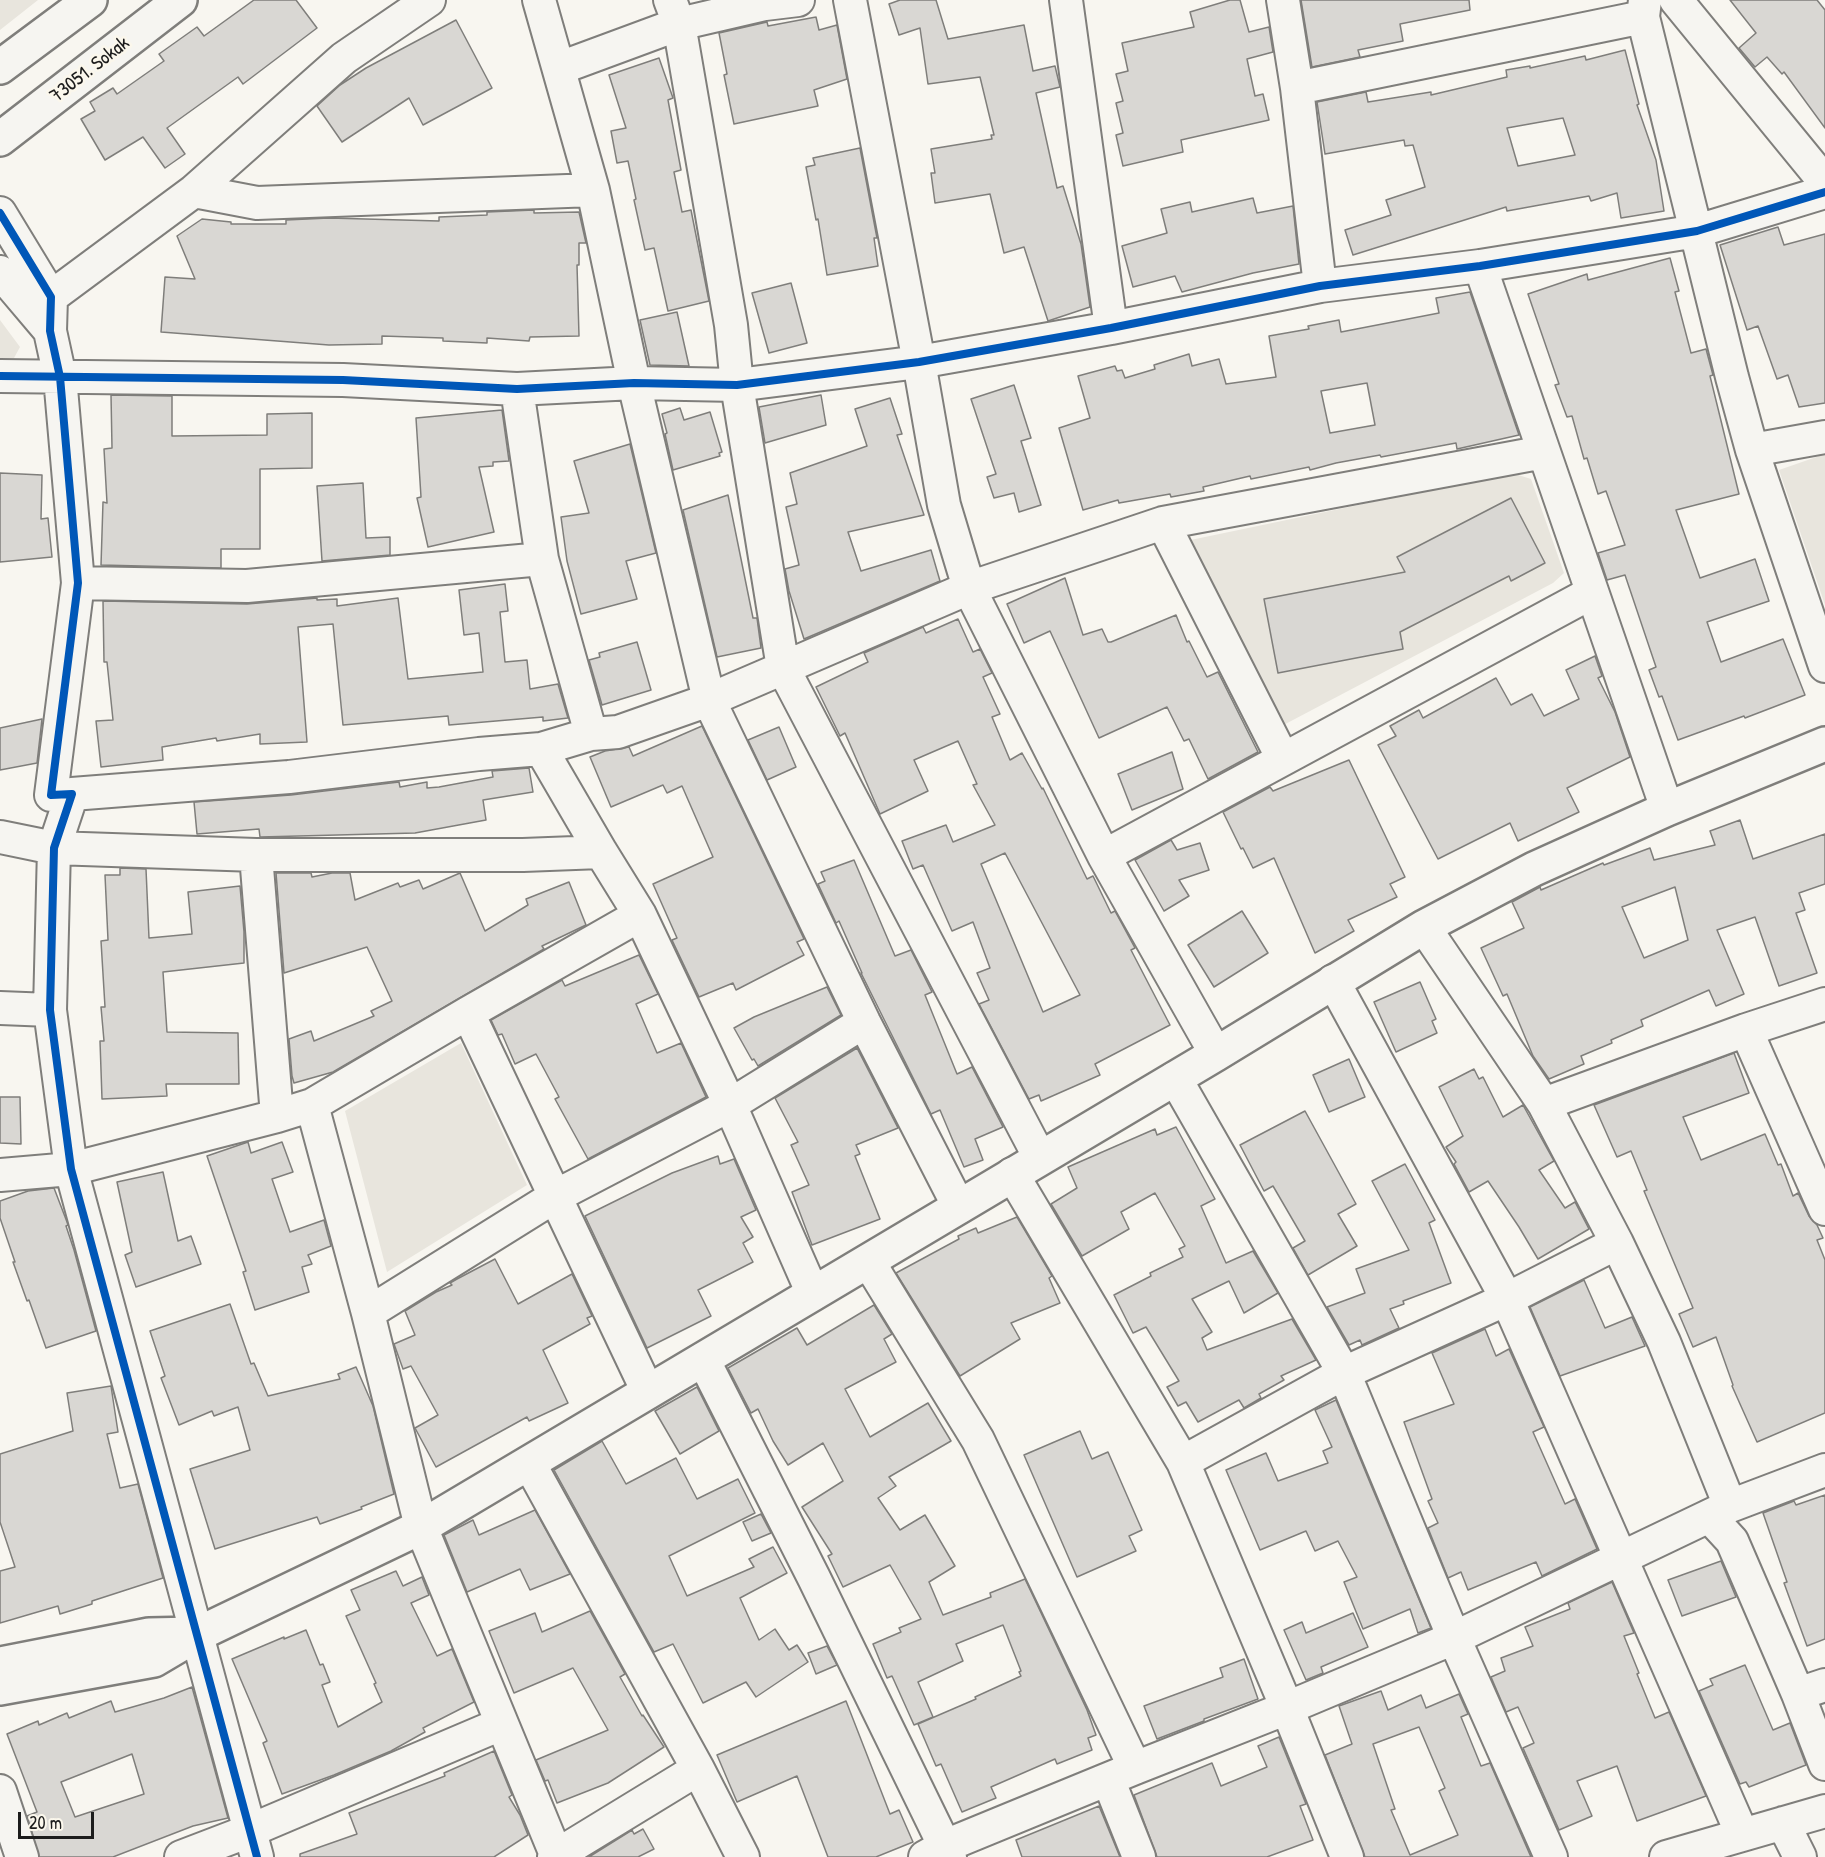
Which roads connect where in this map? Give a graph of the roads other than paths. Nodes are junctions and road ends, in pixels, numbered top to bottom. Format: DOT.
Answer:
graph roads {
  1 [pos="90,0"];
  2 [pos="180,0"];
  3 [pos="429,0"];
  4 [pos="539,0"];
  5 [pos="798,0"];
  6 [pos="850,0"];
  7 [pos="1066,0"];
  8 [pos="1283,0"];
  9 [pos="1676,0"];
  10 [pos="1644,8"];
  11 [pos="674,12"];
  12 [pos="0,67"];
  13 [pos="560,68"];
  14 [pos="1297,88"];
  15 [pos="0,139"];
  16 [pos="1825,182"];
  17 [pos="593,190"];
  18 [pos="194,191"];
  19 [pos="1825,192"];
  20 [pos="0,213"];
  21 [pos="1696,231"];
  22 [pos="1480,266"];
  23 [pos="0,272"];
  24 [pos="1320,286"];
  25 [pos="51,297"];
  26 [pos="1111,328"];
  27 [pos="50,331"];
  28 [pos="919,362"];
  29 [pos="0,376"];
  30 [pos="60,378"];
  31 [pos="634,383"];
  32 [pos="736,384"];
  33 [pos="517,389"];
  34 [pos="1825,438"];
  35 [pos="1752,450"];
  36 [pos="1544,452"];
  37 [pos="1163,523"];
  38 [pos="542,559"];
  39 [pos="78,583"];
  40 [pos="969,588"];
  41 [pos="1591,593"];
  42 [pos="1825,666"];
  43 [pos="783,668"];
  44 [pos="709,700"];
  45 [pos="591,734"];
  46 [pos="1825,744"];
  47 [pos="541,749"];
  48 [pos="1283,759"];
  49 [pos="72,794"];
  50 [pos="1667,809"];
  51 [pos="0,837"];
  52 [pos="54,848"];
  53 [pos="601,852"];
  54 [pos="255,855"];
  55 [pos="1104,856"];
  56 [pos="640,915"];
  57 [pos="1424,927"];
  58 [pos="1332,981"];
  59 [pos="1825,1004"];
  60 [pos="0,1008"];
  61 [pos="50,1010"];
  62 [pos="468,1013"];
  63 [pos="864,1022"];
  64 [pos="1746,1029"];
  65 [pos="1216,1054"];
  66 [pos="1175,1078"];
  67 [pos="1544,1104"];
  68 [pos="312,1105"];
  69 [pos="730,1105"];
  70 [pos="277,1116"];
  71 [pos="1040,1158"];
  72 [pos="72,1169"];
  73 [pos="1012,1174"];
  74 [pos="0,1175"];
  75 [pos="554,1197"];
  76 [pos="959,1207"];
  77 [pos="1825,1209"];
  78 [pos="1617,1243"];
  79 [pos="868,1261"];
  80 [pos="813,1294"];
  81 [pos="1507,1299"];
  82 [pos="368,1313"];
  83 [pos="703,1359"];
  84 [pos="1344,1373"];
  85 [pos="648,1392"];
  86 [pos="1183,1462"];
  87 [pos="529,1463"];
  88 [pos="1825,1470"];
  89 [pos="1719,1511"];
  90 [pos="421,1527"];
  91 [pos="1621,1556"];
  92 [pos="198,1634"];
  93 [pos="1454,1638"];
  94 [pos="0,1664"];
  95 [pos="0,1688"];
  96 [pos="1811,1690"];
  97 [pos="1287,1708"];
  98 [pos="501,1724"];
  99 [pos="1825,1764"];
  100 [pos="698,1768"];
  101 [pos="1121,1773"];
  102 [pos="0,1791"];
  103 [pos="1825,1811"];
  104 [pos="1784,1823"];
  105 [pos="1742,1834"];
  106 [pos="253,1844"];
  107 [pos="940,1853"];
  108 [pos="556,1856"];
  109 [pos="22,1857"];
  110 [pos="180,1857"];
  111 [pos="743,1857"];
  112 [pos="1139,1857"];
  113 [pos="1347,1857"];
  114 [pos="1551,1857"];
  115 [pos="1666,1857"];
  116 [pos="1800,1857"];
  1 -- 12 [label="main road"];
  2 -- 15 [label="main road, 73051. Sokak"];
  3 -- 18 [label="street"];
  4 -- 13 [label="street"];
  5 -- 11 [label="street"];
  6 -- 28 [label="street"];
  7 -- 26 [label="street"];
  8 -- 14 [label="street"];
  9 -- 16 [label="street"];
  10 -- 14 [label="street"];
  10 -- 21 [label="street"];
  11 -- 13 [label="street"];
  11 -- 32 [label="street"];
  13 -- 17 [label="street"];
  14 -- 24 [label="street"];
  17 -- 18 [label="street"];
  17 -- 31 [label="street"];
  18 -- 25 [label="street"];
  19 -- 21 [label="street"];
  20 -- 25 [label="street"];
  21 -- 22 [label="street"];
  21 -- 35 [label="street"];
  22 -- 24 [label="street"];
  22 -- 36 [label="street"];
  23 -- 27 [label="street"];
  24 -- 26 [label="street"];
  25 -- 27 [label="street"];
  26 -- 28 [label="street"];
  27 -- 30 [label="street"];
  28 -- 32 [label="street"];
  28 -- 40 [label="street"];
  29 -- 30 [label="street"];
  30 -- 33 [label="street"];
  30 -- 39 [label="street"];
  31 -- 32 [label="street"];
  31 -- 33 [label="street"];
  31 -- 44 [label="street"];
  32 -- 43 [label="street"];
  33 -- 38 [label="street"];
  34 -- 35 [label="street"];
  35 -- 42 [label="street"];
  36 -- 37 [label="street"];
  36 -- 41 [label="street"];
  37 -- 40 [label="street"];
  37 -- 48 [label="street"];
  38 -- 39 [label="street"];
  38 -- 45 [label="street"];
  39 -- 49 [label="street"];
  40 -- 43 [label="street"];
  40 -- 55 [label="street"];
  41 -- 48 [label="street"];
  41 -- 50 [label="street"];
  43 -- 44 [label="street"];
  43 -- 71 [label="street"];
  44 -- 45 [label="street"];
  44 -- 63 [label="street"];
  45 -- 47 [label="street"];
  46 -- 50 [label="main road"];
  47 -- 49 [label="street"];
  47 -- 53 [label="street"];
  48 -- 55 [label="street"];
  49 -- 52 [label="street"];
  50 -- 57 [label="main road"];
  51 -- 52 [label="street"];
  52 -- 54 [label="street"];
  52 -- 61 [label="street"];
  53 -- 54 [label="street"];
  53 -- 56 [label="street"];
  54 -- 70 [label="street"];
  55 -- 65 [label="street"];
  56 -- 62 [label="street"];
  56 -- 69 [label="street"];
  57 -- 58 [label="main road"];
  57 -- 67 [label="street"];
  58 -- 65 [label="main road"];
  58 -- 81 [label="street"];
  59 -- 64 [label="street"];
  60 -- 61 [label="street"];
  61 -- 72 [label="street"];
  62 -- 68 [label="street"];
  62 -- 75 [label="street"];
  63 -- 69 [label="street"];
  63 -- 76 [label="street"];
  64 -- 67 [label="street"];
  64 -- 77 [label="street"];
  65 -- 66 [label="main road"];
  66 -- 71 [label="main road"];
  66 -- 84 [label="street"];
  67 -- 78 [label="street"];
  68 -- 70 [label="street"];
  68 -- 82 [label="street"];
  69 -- 75 [label="street"];
  69 -- 80 [label="street"];
  70 -- 72 [label="street"];
  71 -- 73 [label="main road"];
  72 -- 74 [label="street"];
  72 -- 92 [label="street"];
  73 -- 76 [label="main road"];
  73 -- 86 [label="street"];
  75 -- 82 [label="street"];
  75 -- 85 [label="street"];
  76 -- 79 [label="main road"];
  78 -- 81 [label="street"];
  78 -- 89 [label="street"];
  79 -- 80 [label="main road"];
  79 -- 101 [label="street"];
  80 -- 83 [label="main road"];
  81 -- 84 [label="street"];
  81 -- 91 [label="street"];
  82 -- 90 [label="street"];
  83 -- 85 [label="main road"];
  83 -- 107 [label="street"];
  84 -- 86 [label="street"];
  84 -- 93 [label="street"];
  85 -- 87 [label="main road"];
  86 -- 97 [label="street"];
  87 -- 90 [label="main road"];
  87 -- 100 [label="street"];
  88 -- 89 [label="street"];
  89 -- 91 [label="street"];
  89 -- 96 [label="street"];
  90 -- 92 [label="main road"];
  90 -- 98 [label="street"];
  91 -- 93 [label="street"];
  91 -- 105 [label="street"];
  92 -- 94 [label="main road"];
  92 -- 95 [label="main road"];
  92 -- 106 [label="street"];
  93 -- 97 [label="street"];
  93 -- 114 [label="street"];
  96 -- 99 [label="street"];
  97 -- 101 [label="street"];
  97 -- 113 [label="street"];
  98 -- 106 [label="street"];
  98 -- 108 [label="street"];
  100 -- 108 [label="street"];
  100 -- 111 [label="street"];
  101 -- 107 [label="street"];
  101 -- 112 [label="street"];
  102 -- 109 [label="street"];
  103 -- 104 [label="street"];
  104 -- 105 [label="street"];
  104 -- 116 [label="street"];
  105 -- 115 [label="street"];
  106 -- 110 [label="street"];
}
